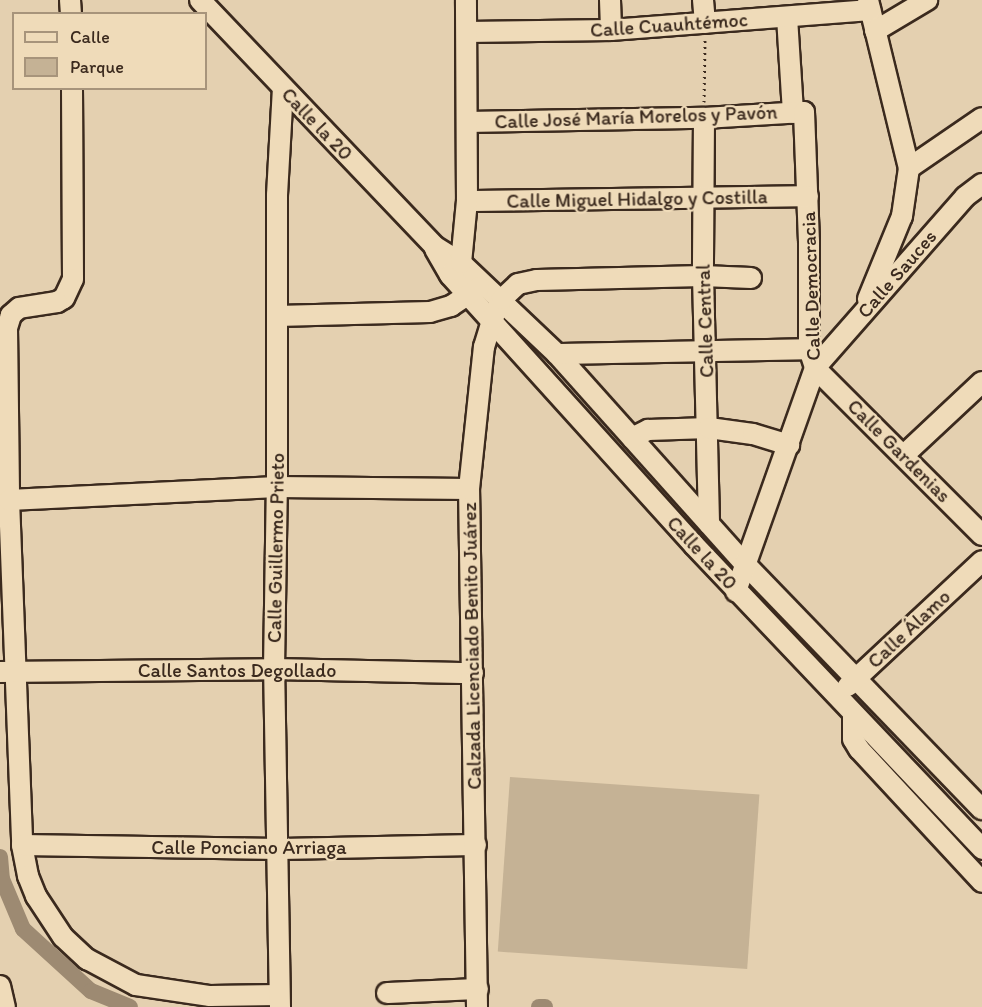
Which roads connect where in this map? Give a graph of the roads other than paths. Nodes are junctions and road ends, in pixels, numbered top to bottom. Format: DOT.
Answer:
graph roads {
  1 [pos="200,0"];
  2 [pos="466,0"];
  3 [pos="610,0"];
  4 [pos="703,0"];
  5 [pos="927,0"];
  6 [pos="869,5"];
  7 [pos="787,17"];
  8 [pos="705,23"];
  9 [pos="611,30"];
  10 [pos="875,31"];
  11 [pos="467,32"];
  12 [pos="283,89"];
  13 [pos="72,90"];
  14 [pos="799,113"];
  15 [pos="704,118"];
  16 [pos="982,118"];
  17 [pos="467,122"];
  18 [pos="909,168"];
  19 [pos="982,184"];
  20 [pos="808,196"];
  21 [pos="702,197"];
  22 [pos="467,201"];
  23 [pos="456,269"];
  24 [pos="703,276"];
  25 [pos="751,278"];
  26 [pos="476,289"];
  27 [pos="502,299"];
  28 [pos="277,316"];
  29 [pos="492,320"];
  30 [pos="857,320"];
  31 [pos="809,349"];
  32 [pos="705,351"];
  33 [pos="557,354"];
  34 [pos="815,368"];
  35 [pos="982,382"];
  36 [pos="709,428"];
  37 [pos="632,438"];
  38 [pos="789,445"];
  39 [pos="904,454"];
  40 [pos="278,487"];
  41 [pos="468,489"];
  42 [pos="9,500"];
  43 [pos="709,524"];
  44 [pos="982,535"];
  45 [pos="982,561"];
  46 [pos="745,564"];
  47 [pos="736,591"];
  48 [pos="274,669"];
  49 [pos="8,672"];
  50 [pos="473,673"];
  51 [pos="856,679"];
  52 [pos="837,697"];
  53 [pos="853,715"];
  54 [pos="982,809"];
  55 [pos="22,844"];
  56 [pos="476,845"];
  57 [pos="279,849"];
  58 [pos="982,849"];
  59 [pos="982,882"];
  60 [pos="0,986"];
  61 [pos="387,993"];
  62 [pos="478,998"];
  63 [pos="280,1001"];
  64 [pos="5,1007"];
  1 -- 12 [label="street, Calle la 20"];
  2 -- 11 [label="street"];
  3 -- 9 [label="street"];
  4 -- 8 [label="street"];
  5 -- 10 [label="street"];
  6 -- 7 [label="street, Calle Cuauhtémoc"];
  6 -- 10 [label="street"];
  7 -- 8 [label="street, Calle Cuauhtémoc"];
  7 -- 14 [label="street, Calle Democracia"];
  8 -- 9 [label="street, Calle Cuauhtémoc"];
  9 -- 11 [label="street, Calle Cuauhtémoc"];
  10 -- 18 [label="street"];
  11 -- 17 [label="street"];
  12 -- 23 [label="street, Calle la 20"];
  12 -- 28 [label="street, Calle Guillermo Prieto"];
  13 -- 42 [label="street"];
  14 -- 15 [label="street, Calle José María Morelos y Pavón"];
  14 -- 20 [label="street, Calle Democracia"];
  15 -- 17 [label="street, Calle José María Morelos y Pavón"];
  15 -- 21 [label="street, Calle Central"];
  16 -- 18 [label="street"];
  17 -- 22 [label="street"];
  18 -- 30 [label="street"];
  19 -- 30 [label="street, Calle Sauces"];
  20 -- 21 [label="street, Calle Miguel Hidalgo y Costilla"];
  20 -- 31 [label="street, Calle Democracia"];
  21 -- 22 [label="street, Calle Miguel Hidalgo y Costilla"];
  21 -- 24 [label="street, Calle Central"];
  22 -- 23 [label="street"];
  23 -- 26 [label="street, Calle la 20"];
  24 -- 25 [label="street"];
  24 -- 27 [label="street"];
  24 -- 32 [label="street, Calle Central"];
  26 -- 27 [label="street, Calle la 20"];
  26 -- 28 [label="street"];
  26 -- 29 [label="street, Calle la 20"];
  27 -- 29 [label="street, Calzada Licenciado Benito Juárez"];
  27 -- 33 [label="street, Calle la 20"];
  28 -- 40 [label="street, Calle Guillermo Prieto"];
  29 -- 41 [label="street, Calzada Licenciado Benito Juárez"];
  29 -- 47 [label="street, Calle la 20"];
  30 -- 34 [label="street, Calle Sauces"];
  31 -- 32 [label="street"];
  31 -- 34 [label="street, Calle Democracia"];
  32 -- 33 [label="street"];
  32 -- 36 [label="street, Calle Central"];
  33 -- 37 [label="street, Calle la 20"];
  34 -- 38 [label="street, Calle Democracia"];
  34 -- 39 [label="street, Calle Gardenias"];
  35 -- 39 [label="street"];
  36 -- 37 [label="street"];
  36 -- 38 [label="street"];
  36 -- 43 [label="street, Calle Central"];
  37 -- 43 [label="street, Calle la 20"];
  38 -- 46 [label="street, Calle Democracia"];
  39 -- 44 [label="street, Calle Gardenias"];
  40 -- 41 [label="street"];
  40 -- 42 [label="street"];
  40 -- 48 [label="street, Calle Guillermo Prieto"];
  41 -- 50 [label="street, Calzada Licenciado Benito Juárez"];
  42 -- 49 [label="street"];
  43 -- 46 [label="street, Calle la 20"];
  45 -- 51 [label="street, Calle Álamo"];
  46 -- 47 [label="street, Calle Democracia"];
  46 -- 51 [label="street, Calle la 20"];
  47 -- 52 [label="street, Calle la 20"];
  48 -- 49 [label="street, Calle Santos Degollado"];
  48 -- 50 [label="street, Calle Santos Degollado"];
  48 -- 57 [label="street, Calle Guillermo Prieto"];
  49 -- 55 [label="street"];
  50 -- 56 [label="street, Calzada Licenciado Benito Juárez"];
  51 -- 52 [label="street, Calle Álamo"];
  51 -- 54 [label="street, Calle la 20"];
  52 -- 53 [label="street, Calle la 20"];
  53 -- 58 [label="street, Calle la 20"];
  53 -- 59 [label="street"];
  55 -- 57 [label="street, Calle Ponciano Arriaga"];
  55 -- 63 [label="street"];
  56 -- 57 [label="street, Calle Ponciano Arriaga"];
  56 -- 62 [label="street, Calzada Licenciado Benito Juárez"];
  57 -- 63 [label="street, Calle Guillermo Prieto"];
  60 -- 64 [label="street"];
  61 -- 62 [label="street"];
}
